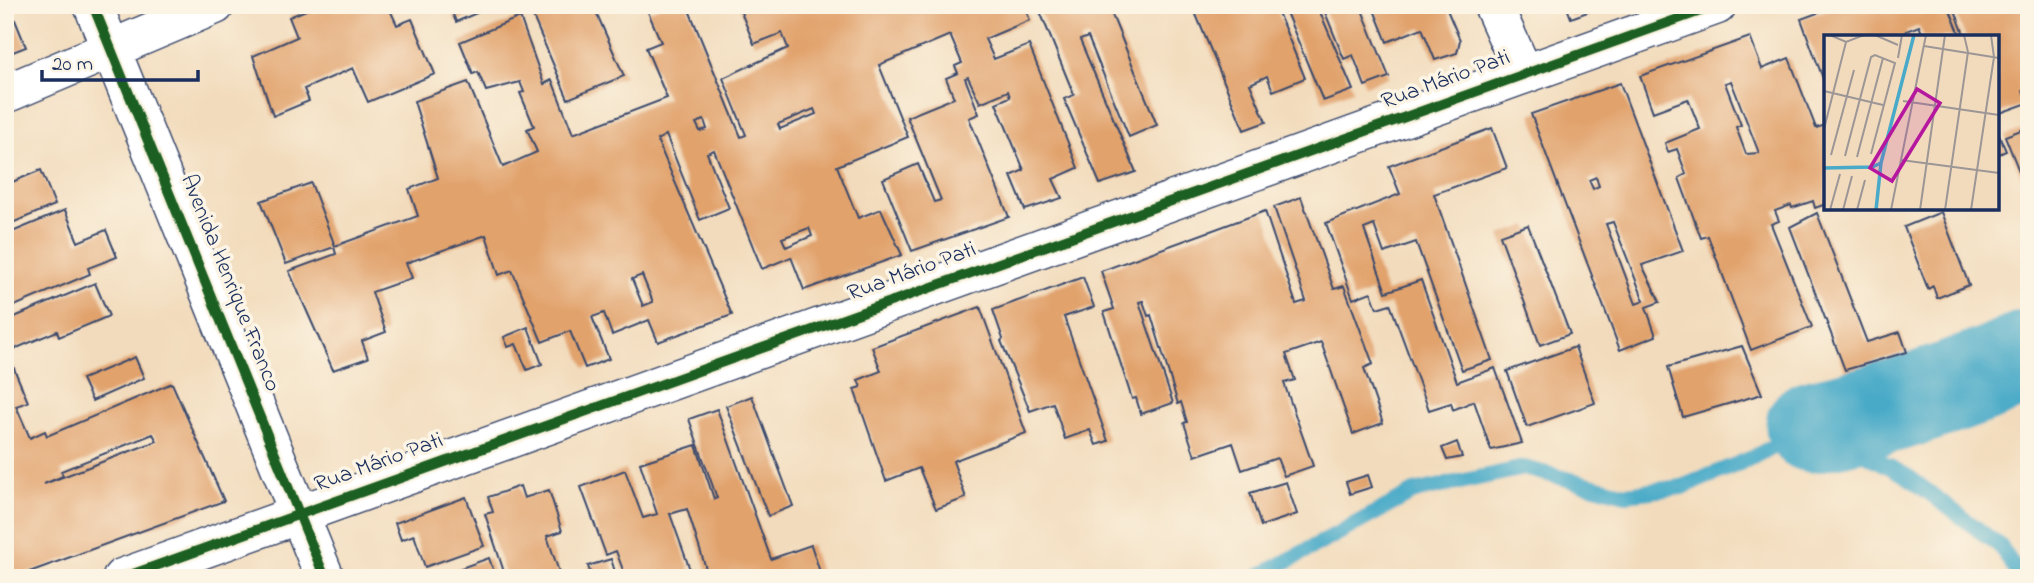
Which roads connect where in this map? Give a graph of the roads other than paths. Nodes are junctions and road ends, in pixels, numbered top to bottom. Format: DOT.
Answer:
graph roads {
  1 [pos="93,5"];
  2 [pos="215,5"];
  3 [pos="1493,5"];
  4 [pos="1717,5"];
  5 [pos="111,49"];
  6 [pos="1524,74"];
  7 [pos="5,94"];
  8 [pos="302,513"];
  9 [pos="122,578"];
  10 [pos="325,578"];
  1 -- 5 [label="street, Avenida Henrique Franco"];
  2 -- 5 [label="street"];
  3 -- 6 [label="street"];
  4 -- 6 [label="street, Rua Mário Pati"];
  5 -- 7 [label="street"];
  5 -- 8 [label="street, Avenida Henrique Franco"];
  6 -- 8 [label="street, Rua Mário Pati"];
  8 -- 9 [label="street, Rua Mário Pati"];
  8 -- 10 [label="street, Avenida Henrique Franco"];
}
